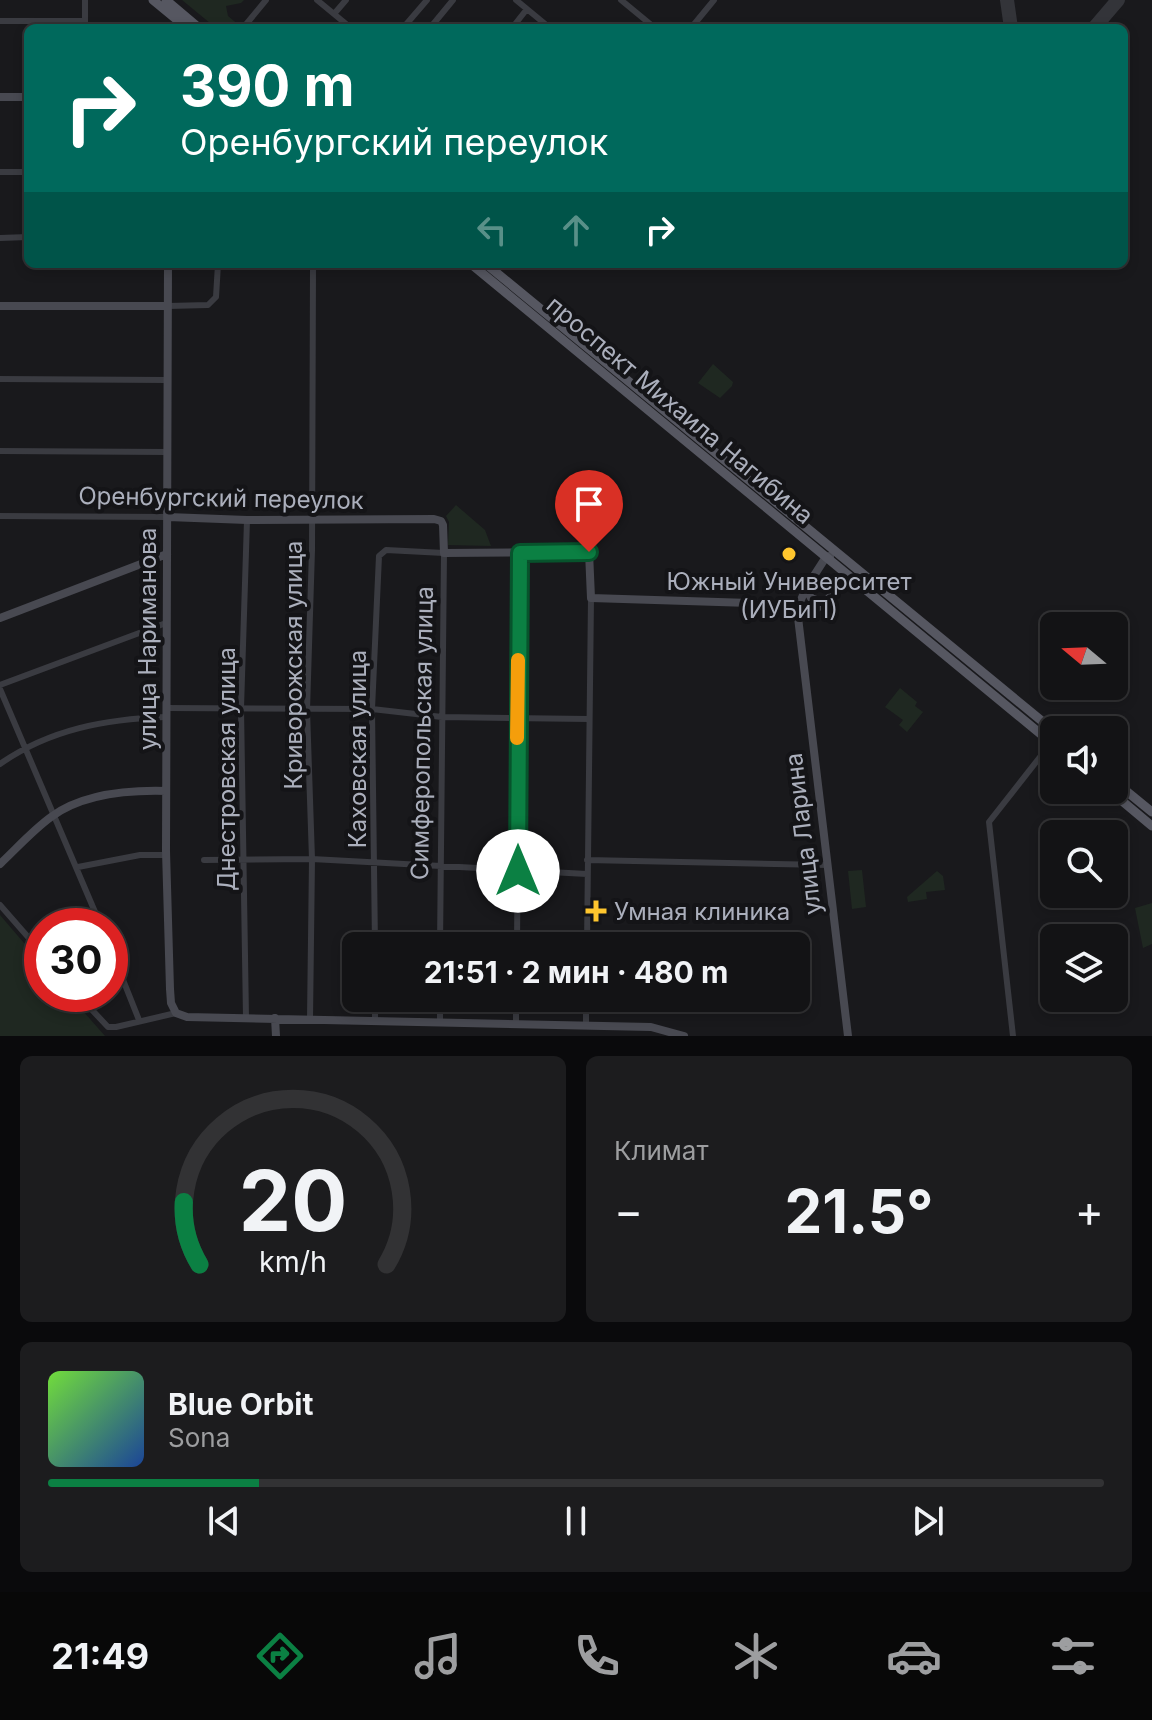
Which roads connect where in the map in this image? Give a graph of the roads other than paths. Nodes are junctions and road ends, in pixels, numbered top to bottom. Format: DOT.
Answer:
graph roads {
  1 [pos="85,0"];
  2 [pos="153,0"];
  3 [pos="166,0"];
  4 [pos="266,0"];
  5 [pos="317,0"];
  6 [pos="346,0"];
  7 [pos="427,0"];
  8 [pos="453,0"];
  9 [pos="516,0"];
  10 [pos="621,0"];
  11 [pos="714,0"];
  12 [pos="527,9"];
  13 [pos="334,14"];
  14 [pos="0,21"];
  15 [pos="175,23"];
  16 [pos="64,24"];
  17 [pos="85,24"];
  18 [pos="194,24"];
  19 [pos="246,24"];
  20 [pos="346,24"];
  21 [pos="406,24"];
  22 [pos="433,24"];
  23 [pos="515,24"];
  24 [pos="545,24"];
  25 [pos="650,24"];
  26 [pos="694,24"];
  27 [pos="0,97"];
  28 [pos="24,97"];
  29 [pos="0,172"];
  30 [pos="24,172"];
  31 [pos="24,237"];
  32 [pos="0,238"];
  33 [pos="168,268"];
  34 [pos="218,268"];
  35 [pos="313,268"];
  36 [pos="476,268"];
  37 [pos="495,268"];
  38 [pos="0,306"];
  39 [pos="168,306"];
  40 [pos="0,379"];
  41 [pos="167,380"];
  42 [pos="0,451"];
  43 [pos="168,452"];
  44 [pos="0,516"];
  45 [pos="168,517"];
  46 [pos="247,520"];
  47 [pos="312,520"];
  48 [pos="441,521"];
  49 [pos="444,553"];
  50 [pos="520,553"];
  51 [pos="167,554"];
  52 [pos="838,555"];
  53 [pos="826,557"];
  54 [pos="850,576"];
  55 [pos="806,588"];
  56 [pos="591,598"];
  57 [pos="822,602"];
  58 [pos="797,609"];
  59 [pos="810,612"];
  60 [pos="0,618"];
  61 [pos="166,623"];
  62 [pos="799,627"];
  63 [pos="0,687"];
  64 [pos="241,708"];
  65 [pos="372,709"];
  66 [pos="307,710"];
  67 [pos="166,713"];
  68 [pos="442,717"];
  69 [pos="517,719"];
  70 [pos="589,719"];
  71 [pos="1040,720"];
  72 [pos="1040,733"];
  73 [pos="24,747"];
  74 [pos="1040,760"];
  75 [pos="0,764"];
  76 [pos="166,791"];
  77 [pos="1128,792"];
  78 [pos="1126,804"];
  79 [pos="1152,812"];
  80 [pos="52,815"];
  81 [pos="1152,826"];
  82 [pos="166,855"];
  83 [pos="245,859"];
  84 [pos="312,859"];
  85 [pos="204,860"];
  86 [pos="587,860"];
  87 [pos="375,862"];
  88 [pos="0,864"];
  89 [pos="828,865"];
  90 [pos="441,866"];
  91 [pos="78,867"];
  92 [pos="518,871"];
  93 [pos="587,874"];
  94 [pos="0,905"];
  95 [pos="94,908"];
  96 [pos="24,932"];
  97 [pos="375,932"];
  98 [pos="440,932"];
  99 [pos="517,932"];
  100 [pos="587,932"];
  101 [pos="128,992"];
  102 [pos="93,1012"];
  103 [pos="375,1012"];
  104 [pos="440,1012"];
  105 [pos="516,1012"];
  106 [pos="586,1012"];
  107 [pos="176,1013"];
  108 [pos="246,1018"];
  109 [pos="275,1018"];
  110 [pos="310,1019"];
  111 [pos="139,1020"];
  112 [pos="375,1020"];
  113 [pos="440,1022"];
  114 [pos="516,1024"];
  115 [pos="586,1025"];
  116 [pos="663,1033"];
  117 [pos="679,1035"];
  118 [pos="276,1036"];
  119 [pos="848,1036"];
  120 [pos="1013,1036"];
  1 -- 17 [label="street"];
  2 -- 15 [label="main road"];
  3 -- 18 [label="main road"];
  4 -- 19 [label="street"];
  5 -- 13 [label="street"];
  6 -- 13 [label="street"];
  7 -- 21 [label="street"];
  8 -- 22 [label="street"];
  9 -- 12 [label="street"];
  10 -- 25 [label="street"];
  11 -- 26 [label="street"];
  12 -- 23 [label="street"];
  12 -- 24 [label="street"];
  13 -- 20 [label="street"];
  14 -- 16 [label="street"];
  27 -- 28 [label="street"];
  29 -- 30 [label="street"];
  31 -- 32 [label="street"];
  33 -- 39 [label="street, улица Нариманова"];
  34 -- 39 [label="street"];
  35 -- 47 [label="street, Криворожская улица"];
  36 -- 53 [label="main road, проспект Михаила Нагибина"];
  37 -- 52 [label="main road, проспект Михаила Нагибина"];
  38 -- 39 [label="street"];
  39 -- 41 [label="street, улица Нариманова"];
  40 -- 41 [label="street"];
  41 -- 43 [label="street, улица Нариманова"];
  42 -- 43 [label="street"];
  43 -- 45 [label="street, улица Нариманова"];
  44 -- 45 [label="street, Оренбургский переулок"];
  45 -- 46 [label="street, Оренбургский переулок"];
  45 -- 51 [label="street, улица Нариманова"];
  46 -- 47 [label="street, Оренбургский переулок"];
  46 -- 64 [label="street, Днестровская улица"];
  47 -- 48 [label="street, Оренбургский переулок"];
  47 -- 66 [label="street, Криворожская улица"];
  48 -- 49 [label="street, Симферопольская улица"];
  49 -- 50 [label="street"];
  49 -- 65 [label="street, Каховская улица"];
  49 -- 68 [label="street, Симферопольская улица"];
  50 -- 56 [label="street"];
  50 -- 69 [label="street"];
  51 -- 60 [label="street"];
  51 -- 61 [label="street, улица Нариманова"];
  52 -- 53 [label="street"];
  52 -- 54 [label="main road, проспект Михаила Нагибина"];
  53 -- 54 [label="main road, проспект Михаила Нагибина"];
  53 -- 55 [label="street"];
  54 -- 57 [label="street"];
  54 -- 71 [label="main road, проспект Михаила Нагибина"];
  54 -- 72 [label="main road, проспект Михаила Нагибина"];
  55 -- 57 [label="street"];
  55 -- 58 [label="street"];
  56 -- 58 [label="street"];
  56 -- 70 [label="street"];
  57 -- 59 [label="street"];
  58 -- 59 [label="street"];
  58 -- 62 [label="street, улица Ларина"];
  59 -- 62 [label="street"];
  61 -- 63 [label="street"];
  61 -- 67 [label="street, улица Нариманова"];
  62 -- 89 [label="street, улица Ларина"];
  63 -- 73 [label="street"];
  64 -- 66 [label="street"];
  64 -- 67 [label="street"];
  64 -- 83 [label="street, Днестровская улица"];
  65 -- 66 [label="street"];
  65 -- 68 [label="street"];
  65 -- 87 [label="street, Каховская улица"];
  66 -- 84 [label="street, Криворожская улица"];
  67 -- 73 [label="street"];
  67 -- 76 [label="street, улица Нариманова"];
  68 -- 69 [label="street"];
  68 -- 90 [label="street, Симферопольская улица"];
  69 -- 70 [label="street"];
  69 -- 92 [label="street"];
  70 -- 86 [label="street"];
  73 -- 75 [label="street"];
  73 -- 80 [label="street"];
  74 -- 120 [label="street"];
  76 -- 80 [label="street"];
  76 -- 82 [label="street, улица Нариманова"];
  77 -- 79 [label="main road"];
  78 -- 81 [label="main road"];
  80 -- 88 [label="street"];
  80 -- 91 [label="street"];
  82 -- 91 [label="street"];
  82 -- 107 [label="street, улица Нариманова"];
  83 -- 84 [label="street"];
  83 -- 85 [label="street"];
  83 -- 108 [label="street, Днестровская улица"];
  84 -- 87 [label="street"];
  84 -- 110 [label="street, Криворожская улица"];
  86 -- 89 [label="street"];
  86 -- 93 [label="street"];
  87 -- 90 [label="street"];
  87 -- 97 [label="street, Каховская улица"];
  89 -- 119 [label="street, улица Ларина"];
  90 -- 92 [label="street"];
  90 -- 98 [label="street, Симферопольская улица"];
  91 -- 95 [label="street"];
  92 -- 93 [label="street"];
  92 -- 99 [label="street"];
  93 -- 100 [label="street"];
  94 -- 96 [label="street"];
  101 -- 111 [label="street"];
  102 -- 111 [label="street"];
  103 -- 112 [label="street"];
  104 -- 113 [label="street"];
  105 -- 114 [label="street"];
  106 -- 115 [label="street"];
  107 -- 108 [label="street"];
  107 -- 111 [label="street"];
  108 -- 109 [label="street"];
  109 -- 110 [label="street"];
  109 -- 118 [label="street"];
  110 -- 112 [label="street"];
  112 -- 113 [label="street"];
  113 -- 114 [label="street"];
  114 -- 115 [label="street"];
  115 -- 116 [label="street"];
  116 -- 117 [label="street"];
}
